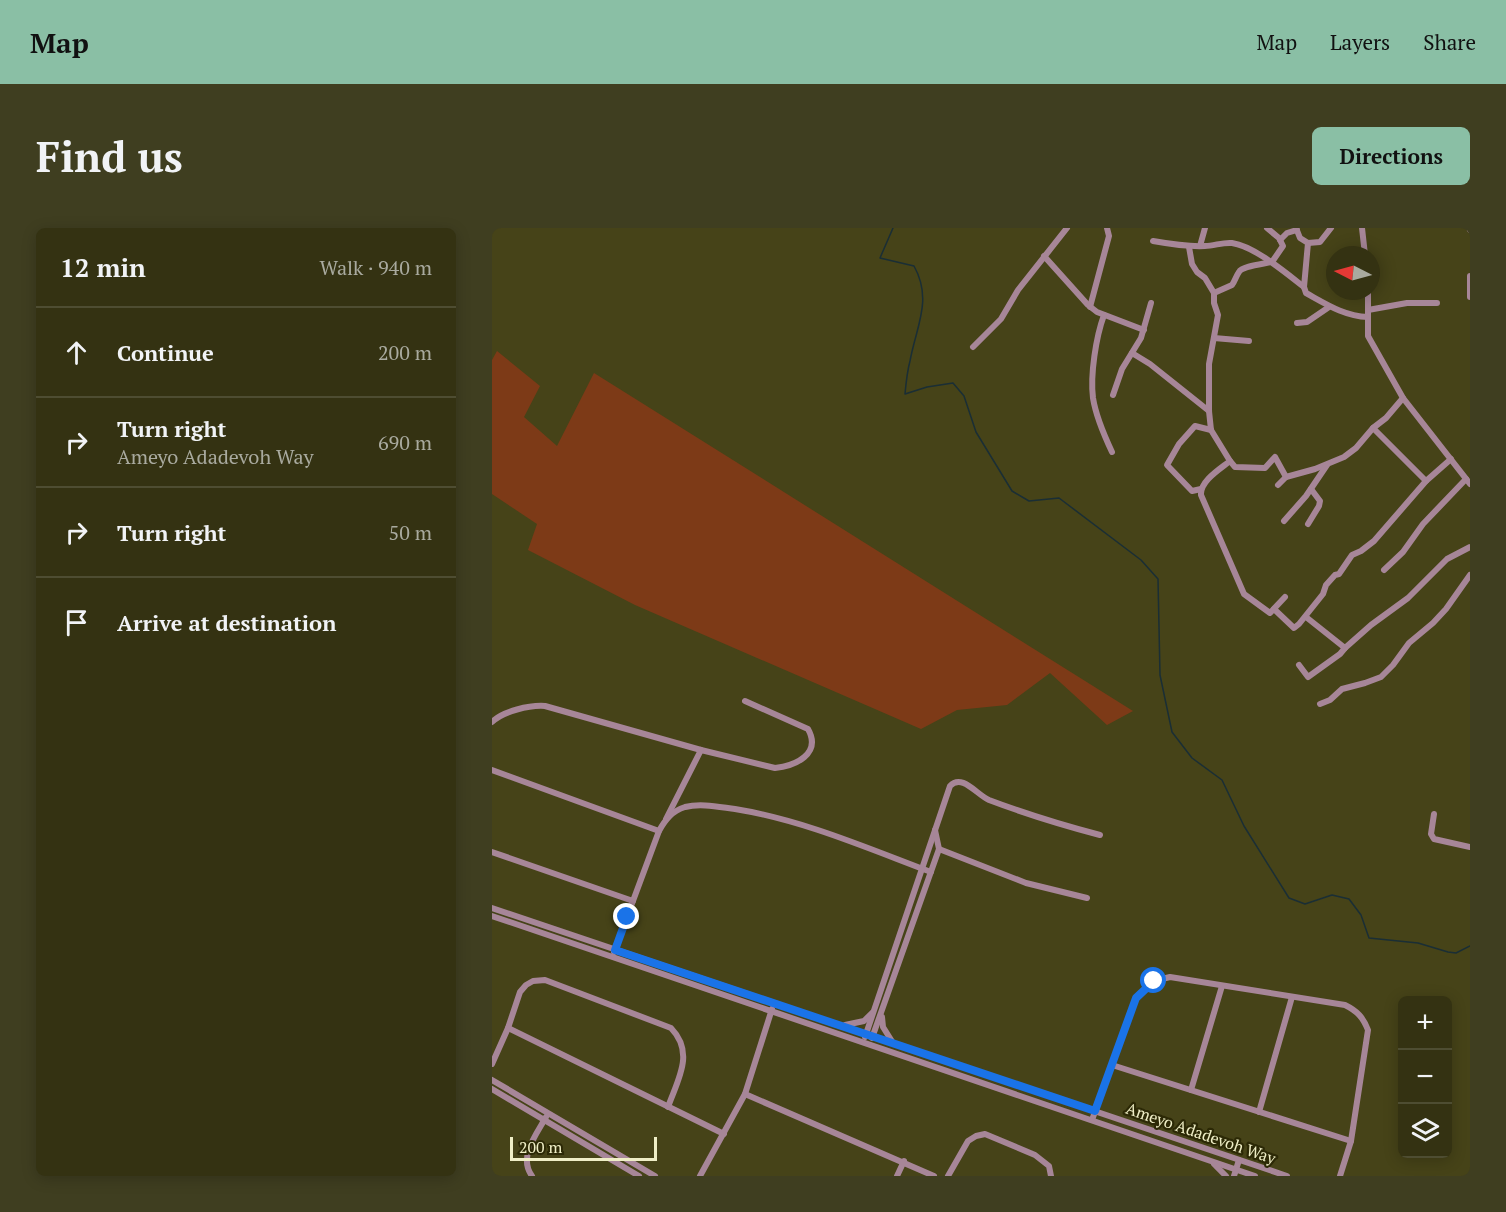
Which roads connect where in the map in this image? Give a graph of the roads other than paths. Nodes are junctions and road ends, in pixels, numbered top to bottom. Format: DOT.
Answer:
graph roads {
  1 [pos="1067,228"];
  2 [pos="1107,228"];
  3 [pos="1205,228"];
  4 [pos="1267,228"];
  5 [pos="1331,228"];
  6 [pos="1362,228"];
  7 [pos="1296,229"];
  8 [pos="1280,240"];
  9 [pos="1153,241"];
  10 [pos="1308,243"];
  11 [pos="1200,246"];
  12 [pos="1364,246"];
  13 [pos="1189,247"];
  14 [pos="1044,256"];
  15 [pos="1272,262"];
  16 [pos="1470,276"];
  17 [pos="1304,287"];
  18 [pos="1214,293"];
  19 [pos="1470,297"];
  20 [pos="1368,300"];
  21 [pos="1151,303"];
  22 [pos="1437,303"];
  23 [pos="1090,307"];
  24 [pos="1329,307"];
  25 [pos="1368,314"];
  26 [pos="1104,315"];
  27 [pos="1297,323"];
  28 [pos="1144,330"];
  29 [pos="1214,338"];
  30 [pos="1249,341"];
  31 [pos="973,347"];
  32 [pos="1132,353"];
  33 [pos="1113,395"];
  34 [pos="1403,398"];
  35 [pos="1209,411"];
  36 [pos="1373,428"];
  37 [pos="1212,430"];
  38 [pos="1112,452"];
  39 [pos="1450,459"];
  40 [pos="1230,461"];
  41 [pos="1327,465"];
  42 [pos="1287,477"];
  43 [pos="1426,481"];
  44 [pos="1468,481"];
  45 [pos="1278,485"];
  46 [pos="1201,489"];
  47 [pos="1311,489"];
  48 [pos="1284,521"];
  49 [pos="1308,524"];
  50 [pos="1470,547"];
  51 [pos="1384,570"];
  52 [pos="1470,574"];
  53 [pos="1285,597"];
  54 [pos="1274,609"];
  55 [pos="1306,617"];
  56 [pos="1345,648"];
  57 [pos="1299,665"];
  58 [pos="745,702"];
  59 [pos="1320,704"];
  60 [pos="492,722"];
  61 [pos="701,750"];
  62 [pos="492,770"];
  63 [pos="1434,814"];
  64 [pos="665,820"];
  65 [pos="935,830"];
  66 [pos="659,831"];
  67 [pos="1100,835"];
  68 [pos="1470,848"];
  69 [pos="939,849"];
  70 [pos="492,852"];
  71 [pos="923,869"];
  72 [pos="931,872"];
  73 [pos="1087,898"];
  74 [pos="633,901"];
  75 [pos="492,908"];
  76 [pos="494,917"];
  77 [pos="615,950"];
  78 [pos="613,957"];
  79 [pos="1222,986"];
  80 [pos="1292,997"];
  81 [pos="774,1003"];
  82 [pos="772,1011"];
  83 [pos="878,1011"];
  84 [pos="840,1025"];
  85 [pos="508,1028"];
  86 [pos="870,1035"];
  87 [pos="893,1043"];
  88 [pos="867,1044"];
  89 [pos="492,1064"];
  90 [pos="1112,1065"];
  91 [pos="492,1080"];
  92 [pos="492,1089"];
  93 [pos="1191,1090"];
  94 [pos="745,1094"];
  95 [pos="668,1107"];
  96 [pos="1095,1111"];
  97 [pos="1258,1112"];
  98 [pos="548,1113"];
  99 [pos="544,1120"];
  100 [pos="1092,1120"];
  101 [pos="724,1134"];
  102 [pos="1350,1141"];
  103 [pos="1209,1160"];
  104 [pos="1239,1160"];
  105 [pos="904,1161"];
  106 [pos="1247,1162"];
  107 [pos="1235,1173"];
  108 [pos="1243,1174"];
  109 [pos="532,1176"];
  110 [pos="639,1176"];
  111 [pos="655,1176"];
  112 [pos="700,1176"];
  113 [pos="897,1176"];
  114 [pos="934,1176"];
  115 [pos="948,1176"];
  116 [pos="1051,1176"];
  117 [pos="1226,1176"];
  118 [pos="1255,1176"];
  119 [pos="1287,1176"];
  120 [pos="1340,1176"];
  1 -- 14 [label="street"];
  2 -- 23 [label="street"];
  3 -- 11 [label="street"];
  4 -- 8 [label="street"];
  5 -- 10 [label="street"];
  6 -- 12 [label="street"];
  7 -- 8 [label="street"];
  7 -- 10 [label="street"];
  8 -- 15 [label="street"];
  9 -- 13 [label="street"];
  10 -- 17 [label="street"];
  11 -- 13 [label="street"];
  11 -- 15 [label="street"];
  13 -- 18 [label="street"];
  14 -- 23 [label="street"];
  14 -- 31 [label="street"];
  15 -- 17 [label="street"];
  15 -- 18 [label="street"];
  16 -- 19 [label="street"];
  17 -- 24 [label="street"];
  18 -- 29 [label="street"];
  20 -- 25 [label="street"];
  21 -- 28 [label="street"];
  22 -- 25 [label="street"];
  23 -- 26 [label="street"];
  24 -- 25 [label="street"];
  24 -- 27 [label="street"];
  25 -- 34 [label="street"];
  26 -- 28 [label="street"];
  26 -- 38 [label="street"];
  28 -- 32 [label="street"];
  29 -- 30 [label="street"];
  29 -- 35 [label="street"];
  32 -- 33 [label="street"];
  32 -- 35 [label="street"];
  34 -- 36 [label="street"];
  34 -- 39 [label="street"];
  35 -- 37 [label="street"];
  36 -- 41 [label="street"];
  36 -- 43 [label="street"];
  37 -- 40 [label="street"];
  37 -- 46 [label="street"];
  39 -- 43 [label="street"];
  39 -- 44 [label="street"];
  40 -- 42 [label="street"];
  40 -- 46 [label="street"];
  41 -- 42 [label="street"];
  41 -- 47 [label="street"];
  42 -- 45 [label="street"];
  43 -- 55 [label="street"];
  44 -- 51 [label="street"];
  46 -- 54 [label="street"];
  47 -- 48 [label="street"];
  47 -- 49 [label="street"];
  50 -- 56 [label="street"];
  52 -- 59 [label="street"];
  53 -- 54 [label="street"];
  54 -- 55 [label="street"];
  55 -- 56 [label="street"];
  56 -- 57 [label="street"];
  58 -- 61 [label="street"];
  60 -- 61 [label="street"];
  61 -- 64 [label="street"];
  62 -- 66 [label="street"];
  63 -- 68 [label="street"];
  64 -- 66 [label="street"];
  64 -- 71 [label="street"];
  65 -- 67 [label="street"];
  65 -- 69 [label="street"];
  65 -- 71 [label="street"];
  66 -- 74 [label="street"];
  69 -- 72 [label="street"];
  69 -- 73 [label="street"];
  70 -- 74 [label="street"];
  71 -- 72 [label="street"];
  71 -- 83 [label="street"];
  72 -- 83 [label="street"];
  74 -- 77 [label="street"];
  75 -- 77 [label="street, Ameyo Adadevoh Way"];
  76 -- 78 [label="street, Ameyo Adadevoh Way"];
  77 -- 78 [label="street"];
  77 -- 81 [label="street, Ameyo Adadevoh Way"];
  78 -- 82 [label="street, Ameyo Adadevoh Way"];
  79 -- 80 [label="street"];
  79 -- 90 [label="street"];
  79 -- 93 [label="street"];
  80 -- 97 [label="street"];
  80 -- 102 [label="street"];
  81 -- 82 [label="street"];
  81 -- 84 [label="street, Ameyo Adadevoh Way"];
  82 -- 88 [label="street, Ameyo Adadevoh Way"];
  82 -- 94 [label="street"];
  83 -- 84 [label="street"];
  83 -- 86 [label="street"];
  83 -- 87 [label="street"];
  84 -- 86 [label="street, Ameyo Adadevoh Way"];
  85 -- 89 [label="street"];
  85 -- 95 [label="street"];
  85 -- 95 [label="street"];
  86 -- 87 [label="street, Ameyo Adadevoh Way"];
  86 -- 88 [label="street"];
  87 -- 96 [label="street, Ameyo Adadevoh Way"];
  88 -- 100 [label="street, Ameyo Adadevoh Way"];
  90 -- 93 [label="street"];
  90 -- 96 [label="street"];
  91 -- 98 [label="street"];
  92 -- 99 [label="street"];
  93 -- 97 [label="street"];
  94 -- 101 [label="street"];
  94 -- 105 [label="street"];
  95 -- 101 [label="street"];
  96 -- 100 [label="street"];
  96 -- 104 [label="street, Ameyo Adadevoh Way"];
  97 -- 102 [label="street"];
  98 -- 99 [label="street"];
  98 -- 111 [label="street"];
  99 -- 109 [label="street"];
  99 -- 110 [label="street"];
  100 -- 103 [label="street, Ameyo Adadevoh Way"];
  101 -- 112 [label="street"];
  102 -- 120 [label="street"];
  103 -- 107 [label="street, Ameyo Adadevoh Way"];
  103 -- 117 [label="street"];
  104 -- 106 [label="street, Ameyo Adadevoh Way"];
  104 -- 107 [label="street"];
  105 -- 113 [label="street"];
  105 -- 114 [label="street"];
  106 -- 108 [label="street"];
  106 -- 119 [label="street, Ameyo Adadevoh Way"];
  107 -- 108 [label="street, Ameyo Adadevoh Way"];
  108 -- 118 [label="street, Ameyo Adadevoh Way"];
  115 -- 116 [label="street"];
}
